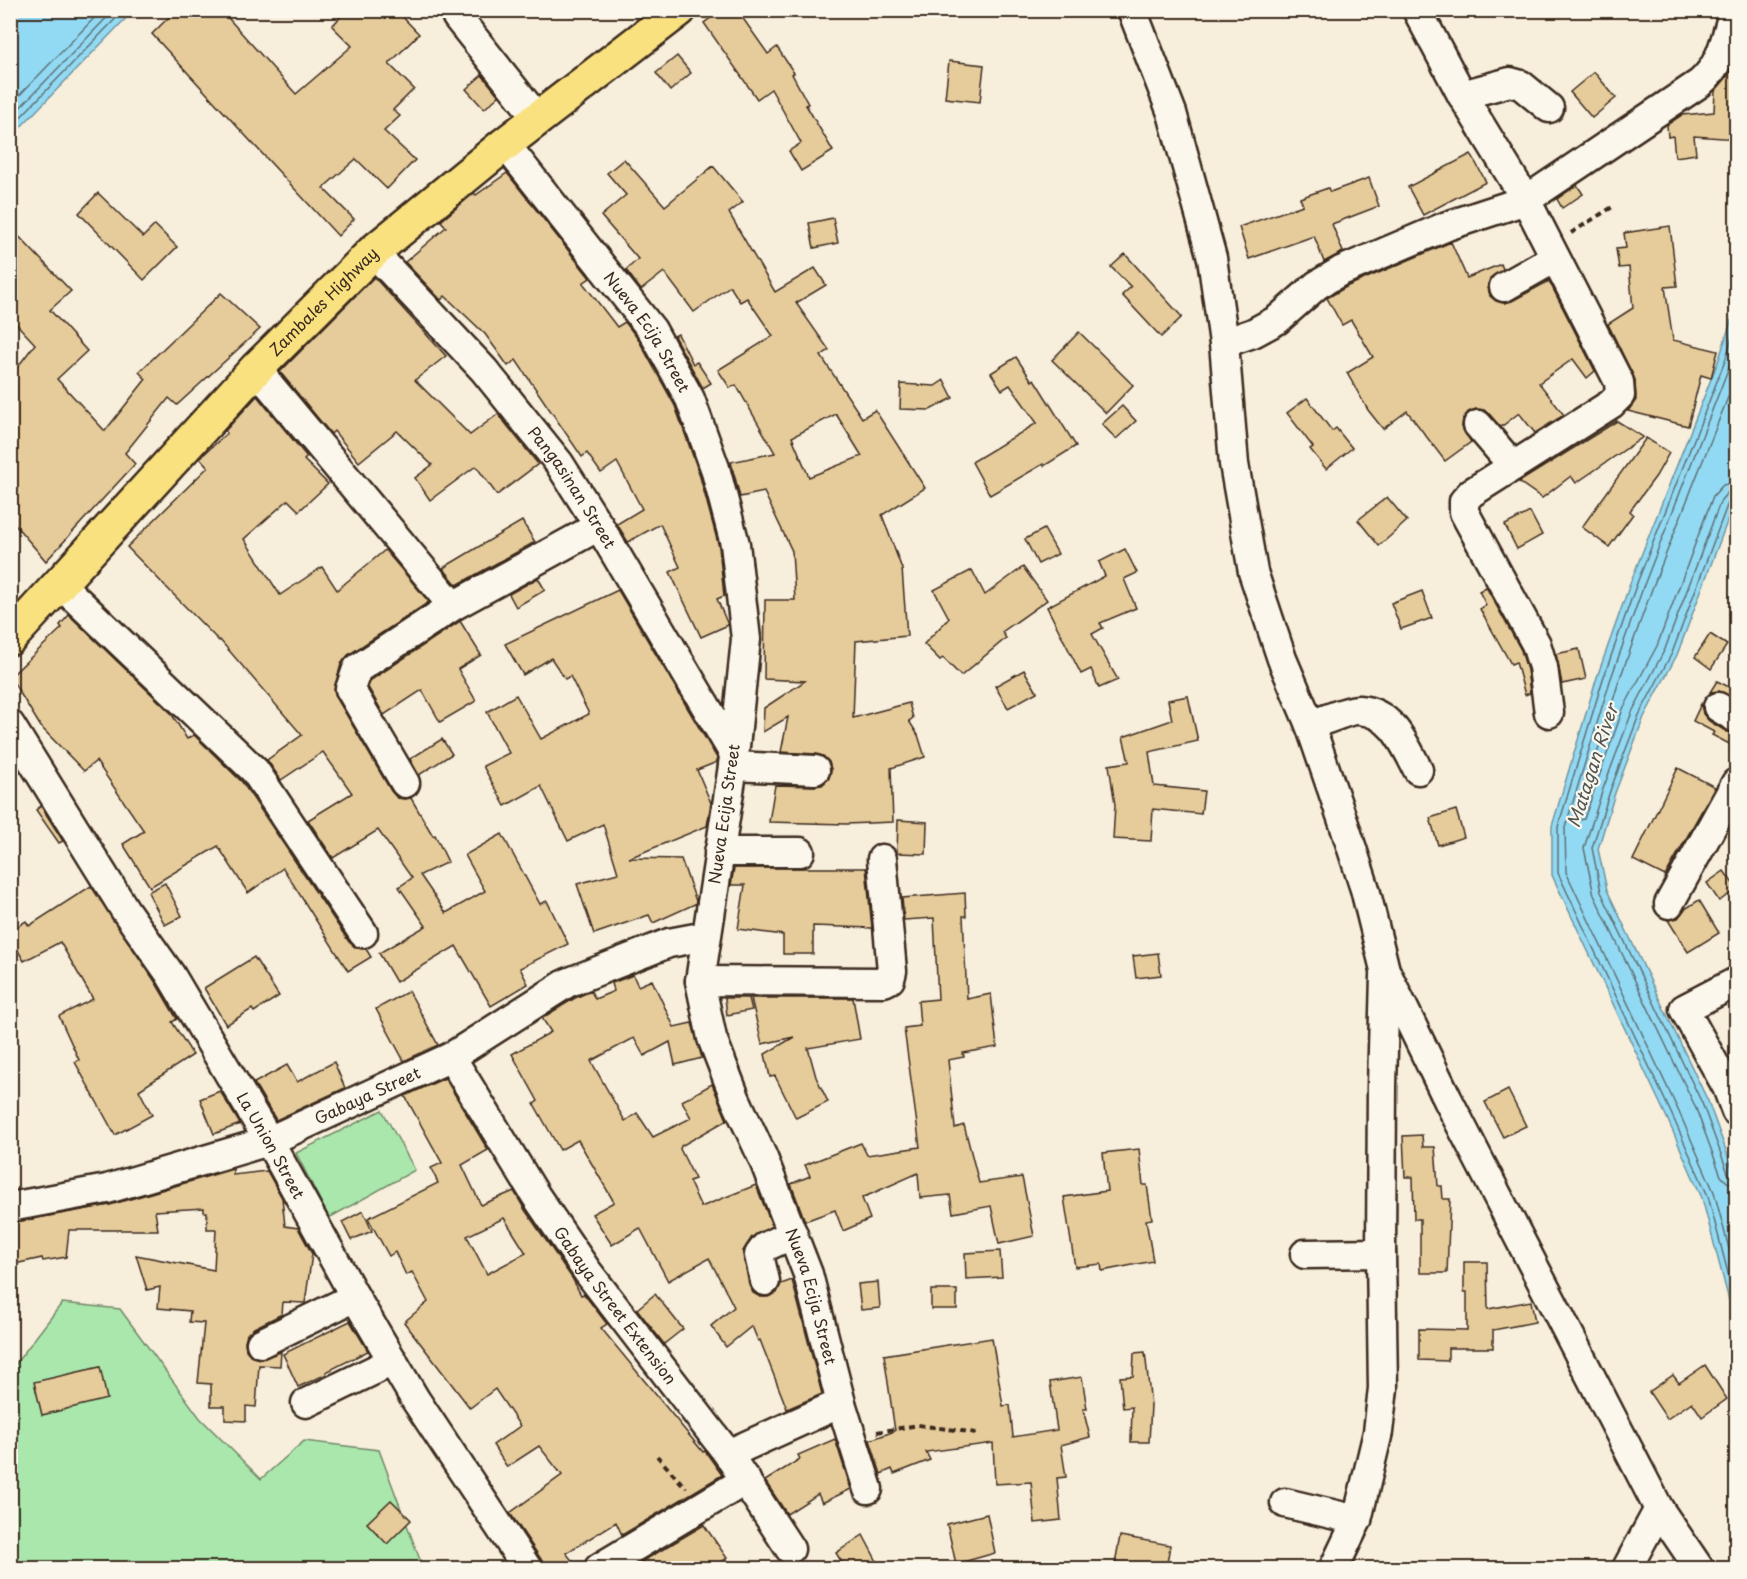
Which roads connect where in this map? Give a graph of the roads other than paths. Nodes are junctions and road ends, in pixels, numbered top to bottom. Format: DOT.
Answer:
graph roads {
  1 [pos="458,10"];
  2 [pos="679,10"];
  3 [pos="1132,10"];
  4 [pos="1417,10"];
  5 [pos="1734,10"];
  6 [pos="1462,95"];
  7 [pos="1549,108"];
  8 [pos="538,119"];
  9 [pos="505,144"];
  10 [pos="1526,200"];
  11 [pos="373,252"];
  12 [pos="1552,252"];
  13 [pos="1504,287"];
  14 [pos="1224,343"];
  15 [pos="256,369"];
  16 [pos="1478,425"];
  17 [pos="1513,466"];
  18 [pos="599,525"];
  19 [pos="60,584"];
  20 [pos="453,606"];
  21 [pos="10,638"];
  22 [pos="1549,713"];
  23 [pos="10,725"];
  24 [pos="1310,725"];
  25 [pos="733,759"];
  26 [pos="814,770"];
  27 [pos="1418,770"];
  28 [pos="405,783"];
  29 [pos="1737,783"];
  30 [pos="719,852"];
  31 [pos="800,852"];
  32 [pos="882,859"];
  33 [pos="1669,904"];
  34 [pos="363,933"];
  35 [pos="706,936"];
  36 [pos="1385,970"];
  37 [pos="700,981"];
  38 [pos="1737,982"];
  39 [pos="451,1058"];
  40 [pos="1737,1111"];
  41 [pos="269,1141"];
  42 [pos="10,1207"];
  43 [pos="793,1234"];
  44 [pos="1381,1253"];
  45 [pos="1305,1254"];
  46 [pos="765,1281"];
  47 [pos="355,1297"];
  48 [pos="261,1343"];
  49 [pos="393,1361"];
  50 [pos="841,1403"];
  51 [pos="306,1404"];
  52 [pos="728,1455"];
  53 [pos="746,1480"];
  54 [pos="868,1489"];
  55 [pos="1285,1503"];
  56 [pos="1659,1509"];
  57 [pos="1357,1520"];
  58 [pos="790,1549"];
  59 [pos="527,1569"];
  60 [pos="599,1569"];
  61 [pos="1334,1569"];
  62 [pos="1627,1569"];
  63 [pos="1699,1569"];
  1 -- 8 [label="street"];
  2 -- 8 [label="main road, Zambales Highway"];
  3 -- 14 [label="street"];
  4 -- 6 [label="street"];
  5 -- 10 [label="street"];
  6 -- 7 [label="street"];
  6 -- 10 [label="street"];
  8 -- 9 [label="main road, Zambales Highway"];
  9 -- 11 [label="main road, Zambales Highway"];
  9 -- 25 [label="street, Nueva Ecija Street"];
  10 -- 12 [label="street"];
  10 -- 14 [label="street"];
  11 -- 15 [label="main road, Zambales Highway"];
  11 -- 18 [label="street, Pangasinan Street"];
  12 -- 13 [label="street"];
  12 -- 17 [label="street"];
  14 -- 24 [label="street"];
  15 -- 19 [label="main road, Zambales Highway"];
  15 -- 20 [label="street"];
  16 -- 17 [label="street"];
  17 -- 22 [label="street"];
  18 -- 20 [label="street"];
  18 -- 25 [label="street, Pangasinan Street"];
  19 -- 21 [label="main road, Zambales Highway"];
  19 -- 34 [label="street"];
  20 -- 28 [label="street"];
  23 -- 41 [label="street, La Union Street"];
  24 -- 27 [label="street"];
  24 -- 36 [label="street"];
  25 -- 26 [label="street"];
  25 -- 30 [label="street, Nueva Ecija Street"];
  29 -- 33 [label="street"];
  30 -- 31 [label="street"];
  30 -- 35 [label="street, Nueva Ecija Street"];
  32 -- 37 [label="street"];
  35 -- 37 [label="street, Nueva Ecija Street"];
  35 -- 39 [label="street, Gabaya Street"];
  36 -- 44 [label="street"];
  36 -- 56 [label="street"];
  37 -- 43 [label="street, Nueva Ecija Street"];
  38 -- 40 [label="street"];
  39 -- 41 [label="street, Gabaya Street"];
  39 -- 52 [label="street, Gabaya Street Extension"];
  41 -- 42 [label="street, Gabaya Street"];
  41 -- 47 [label="street, La Union Street"];
  43 -- 46 [label="street"];
  43 -- 50 [label="street, Nueva Ecija Street"];
  44 -- 45 [label="street"];
  44 -- 57 [label="street"];
  47 -- 48 [label="street"];
  47 -- 49 [label="street, La Union Street"];
  49 -- 51 [label="street"];
  49 -- 59 [label="street, La Union Street"];
  50 -- 52 [label="street"];
  50 -- 54 [label="street, Nueva Ecija Street"];
  52 -- 53 [label="street, Gabaya Street Extension"];
  53 -- 58 [label="street, Gabaya Street Extension"];
  53 -- 60 [label="street"];
  55 -- 57 [label="street"];
  56 -- 62 [label="street"];
  56 -- 63 [label="street"];
  57 -- 61 [label="street"];
}
